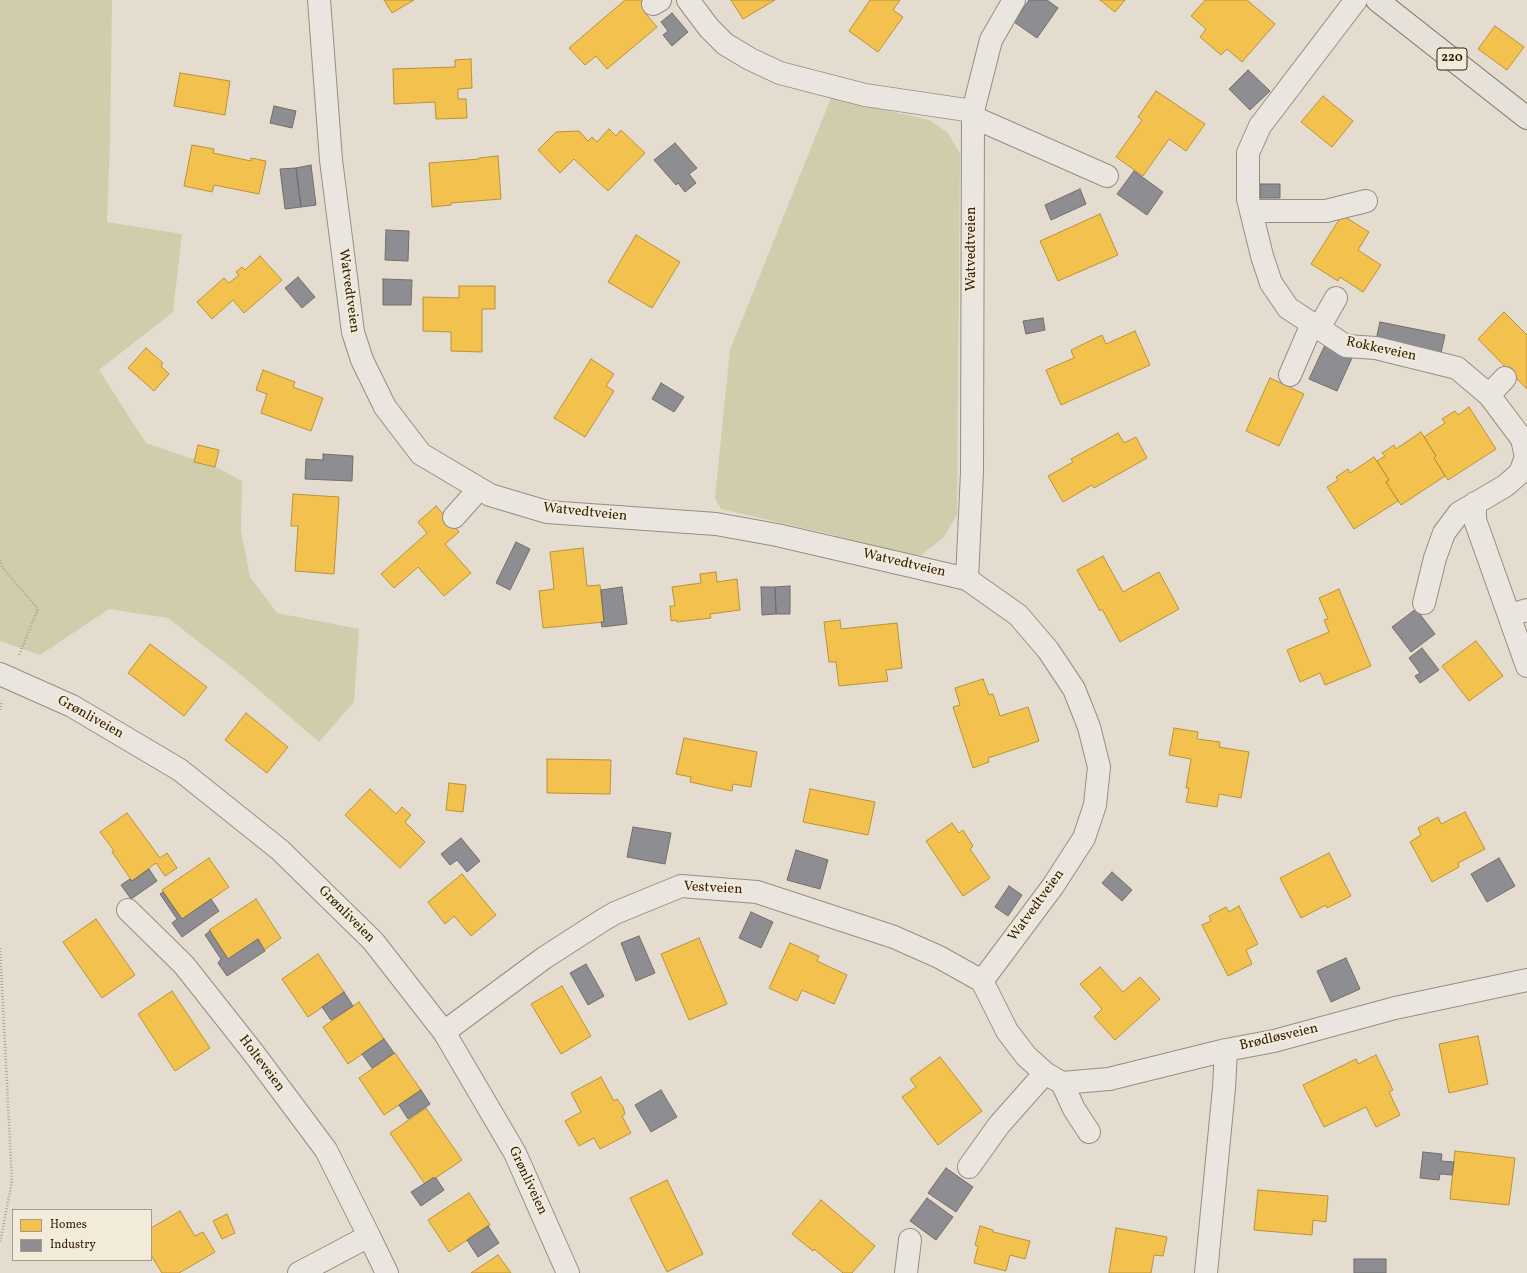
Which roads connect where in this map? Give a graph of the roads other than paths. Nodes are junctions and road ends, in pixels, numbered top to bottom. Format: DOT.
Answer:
graph roads {
  1 [pos="319,0"];
  2 [pos="688,0"];
  3 [pos="1014,0"];
  4 [pos="1356,0"];
  5 [pos="1377,0"];
  6 [pos="972,114"];
  7 [pos="1527,118"];
  8 [pos="1107,176"];
  9 [pos="1366,201"];
  10 [pos="1251,211"];
  11 [pos="1336,298"];
  12 [pos="1316,326"];
  13 [pos="1290,375"];
  14 [pos="1504,378"];
  15 [pos="1489,395"];
  16 [pos="479,489"];
  17 [pos="1475,503"];
  18 [pos="454,517"];
  19 [pos="967,579"];
  20 [pos="1424,603"];
  21 [pos="1518,612"];
  22 [pos="1527,666"];
  23 [pos="0,674"];
  24 [pos="128,910"];
  25 [pos="1527,980"];
  26 [pos="982,981"];
  27 [pos="444,1032"];
  28 [pos="1226,1050"];
  29 [pos="1054,1078"];
  30 [pos="1089,1132"];
  31 [pos="969,1167"];
  32 [pos="369,1236"];
  33 [pos="910,1240"];
  34 [pos="300,1273"];
  35 [pos="387,1273"];
  36 [pos="568,1273"];
  37 [pos="906,1273"];
  38 [pos="1206,1273"];
  1 -- 16 [label="street, Watvedtveien"];
  2 -- 6 [label="street"];
  3 -- 6 [label="street, Watvedtveien"];
  4 -- 10 [label="street, Rokkeveien"];
  5 -- 7 [label="main road, 220"];
  6 -- 8 [label="street"];
  6 -- 19 [label="street, Watvedtveien"];
  9 -- 10 [label="street"];
  10 -- 12 [label="street, Rokkeveien"];
  11 -- 12 [label="street"];
  12 -- 13 [label="street"];
  12 -- 15 [label="street, Rokkeveien"];
  14 -- 15 [label="street"];
  15 -- 17 [label="street, Rokkeveien"];
  16 -- 18 [label="street"];
  16 -- 19 [label="street, Watvedtveien"];
  17 -- 20 [label="street, Rokkeveien"];
  17 -- 21 [label="street"];
  19 -- 26 [label="street, Watvedtveien"];
  21 -- 22 [label="street"];
  23 -- 27 [label="street, Grønliveien"];
  24 -- 32 [label="street, Holteveien"];
  25 -- 28 [label="street, Brødløsveien"];
  26 -- 27 [label="street, Vestveien"];
  26 -- 29 [label="street"];
  27 -- 36 [label="street, Grønliveien"];
  28 -- 29 [label="street"];
  28 -- 38 [label="street, Brødløsveien"];
  29 -- 30 [label="street"];
  29 -- 31 [label="street"];
  32 -- 34 [label="street"];
  32 -- 35 [label="street, Holteveien"];
  33 -- 37 [label="street"];
}
